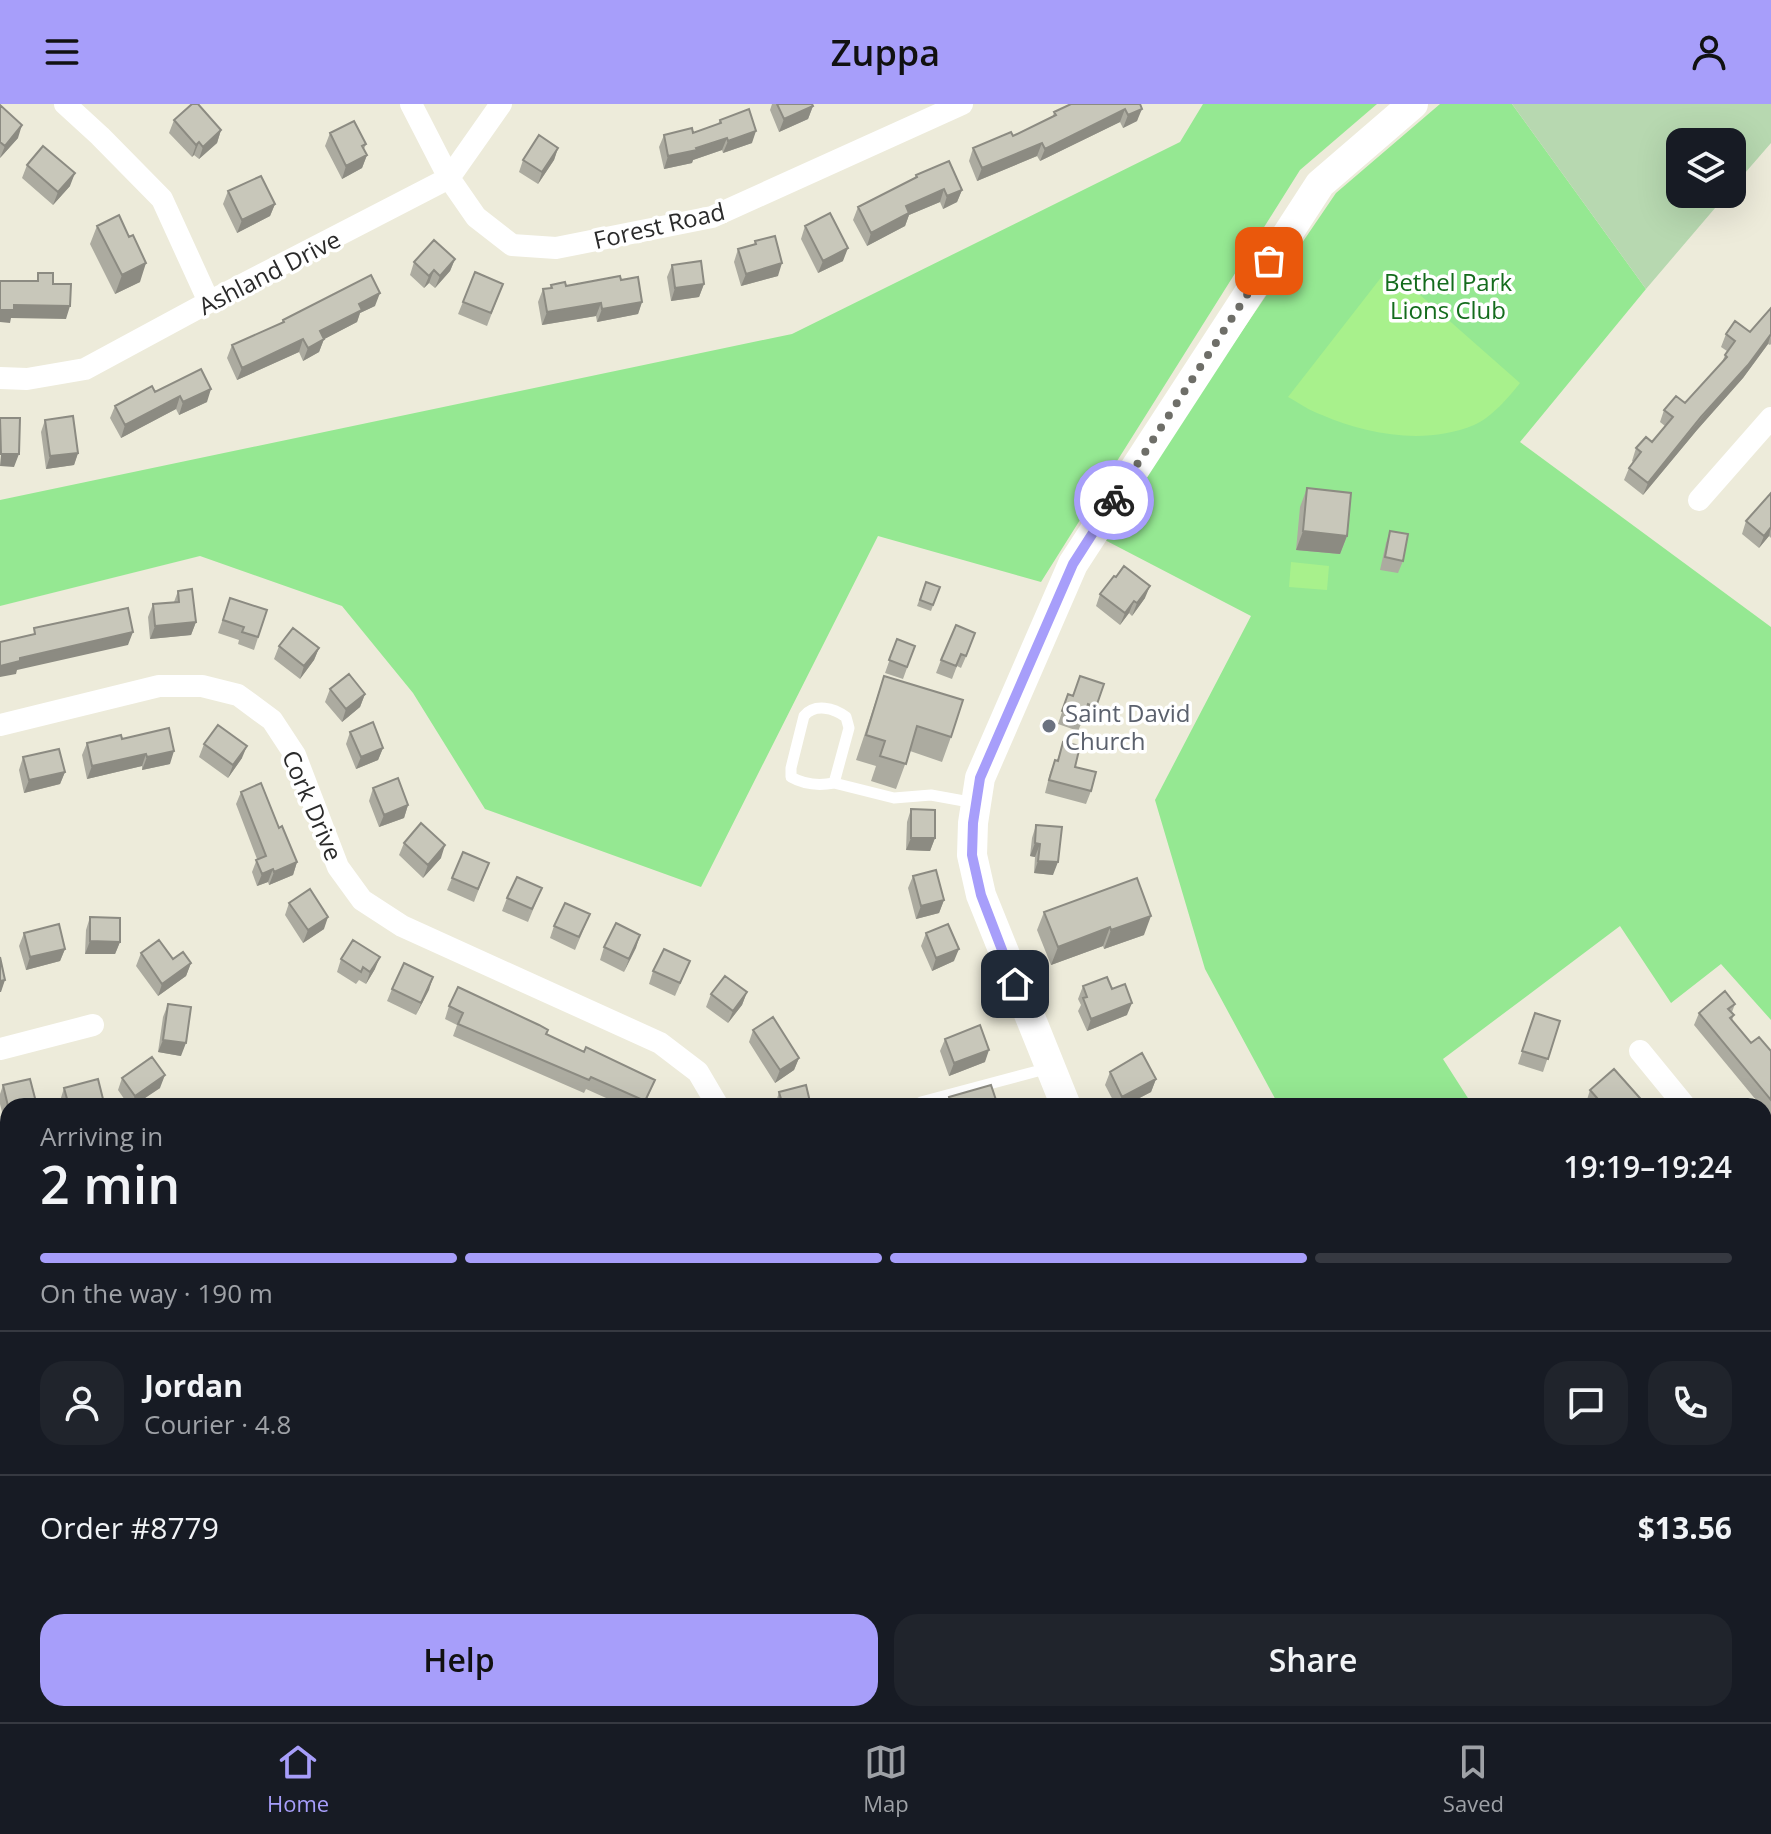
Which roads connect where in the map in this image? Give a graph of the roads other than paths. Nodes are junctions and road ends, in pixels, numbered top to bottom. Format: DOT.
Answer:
graph roads {
  1 [pos="65,104"];
  2 [pos="411,104"];
  3 [pos="501,104"];
  4 [pos="962,104"];
  5 [pos="1413,104"];
  6 [pos="449,178"];
  7 [pos="209,302"];
  8 [pos="0,378"];
  9 [pos="1771,418"];
  10 [pos="1699,500"];
  11 [pos="0,725"];
  12 [pos="834,783"];
  13 [pos="976,803"];
  14 [pos="93,1025"];
  15 [pos="0,1049"];
  16 [pos="1640,1051"];
  17 [pos="1050,1067"];
  18 [pos="713,1098"];
  19 [pos="936,1098"];
  20 [pos="1063,1098"];
  21 [pos="1678,1098"];
  1 -- 7 [label="street"];
  2 -- 6 [label="street, Forest Road"];
  3 -- 6 [label="street, Ashland Drive"];
  4 -- 6 [label="street, Forest Road"];
  5 -- 13 [label="street"];
  6 -- 7 [label="street, Ashland Drive"];
  7 -- 8 [label="street, Ashland Drive"];
  9 -- 10 [label="street"];
  11 -- 18 [label="street, Cork Drive"];
  12 -- 12 [label="lane"];
  12 -- 13 [label="lane"];
  13 -- 17 [label="street"];
  14 -- 15 [label="street"];
  16 -- 21 [label="street"];
  17 -- 19 [label="lane"];
  17 -- 20 [label="street"];
}
